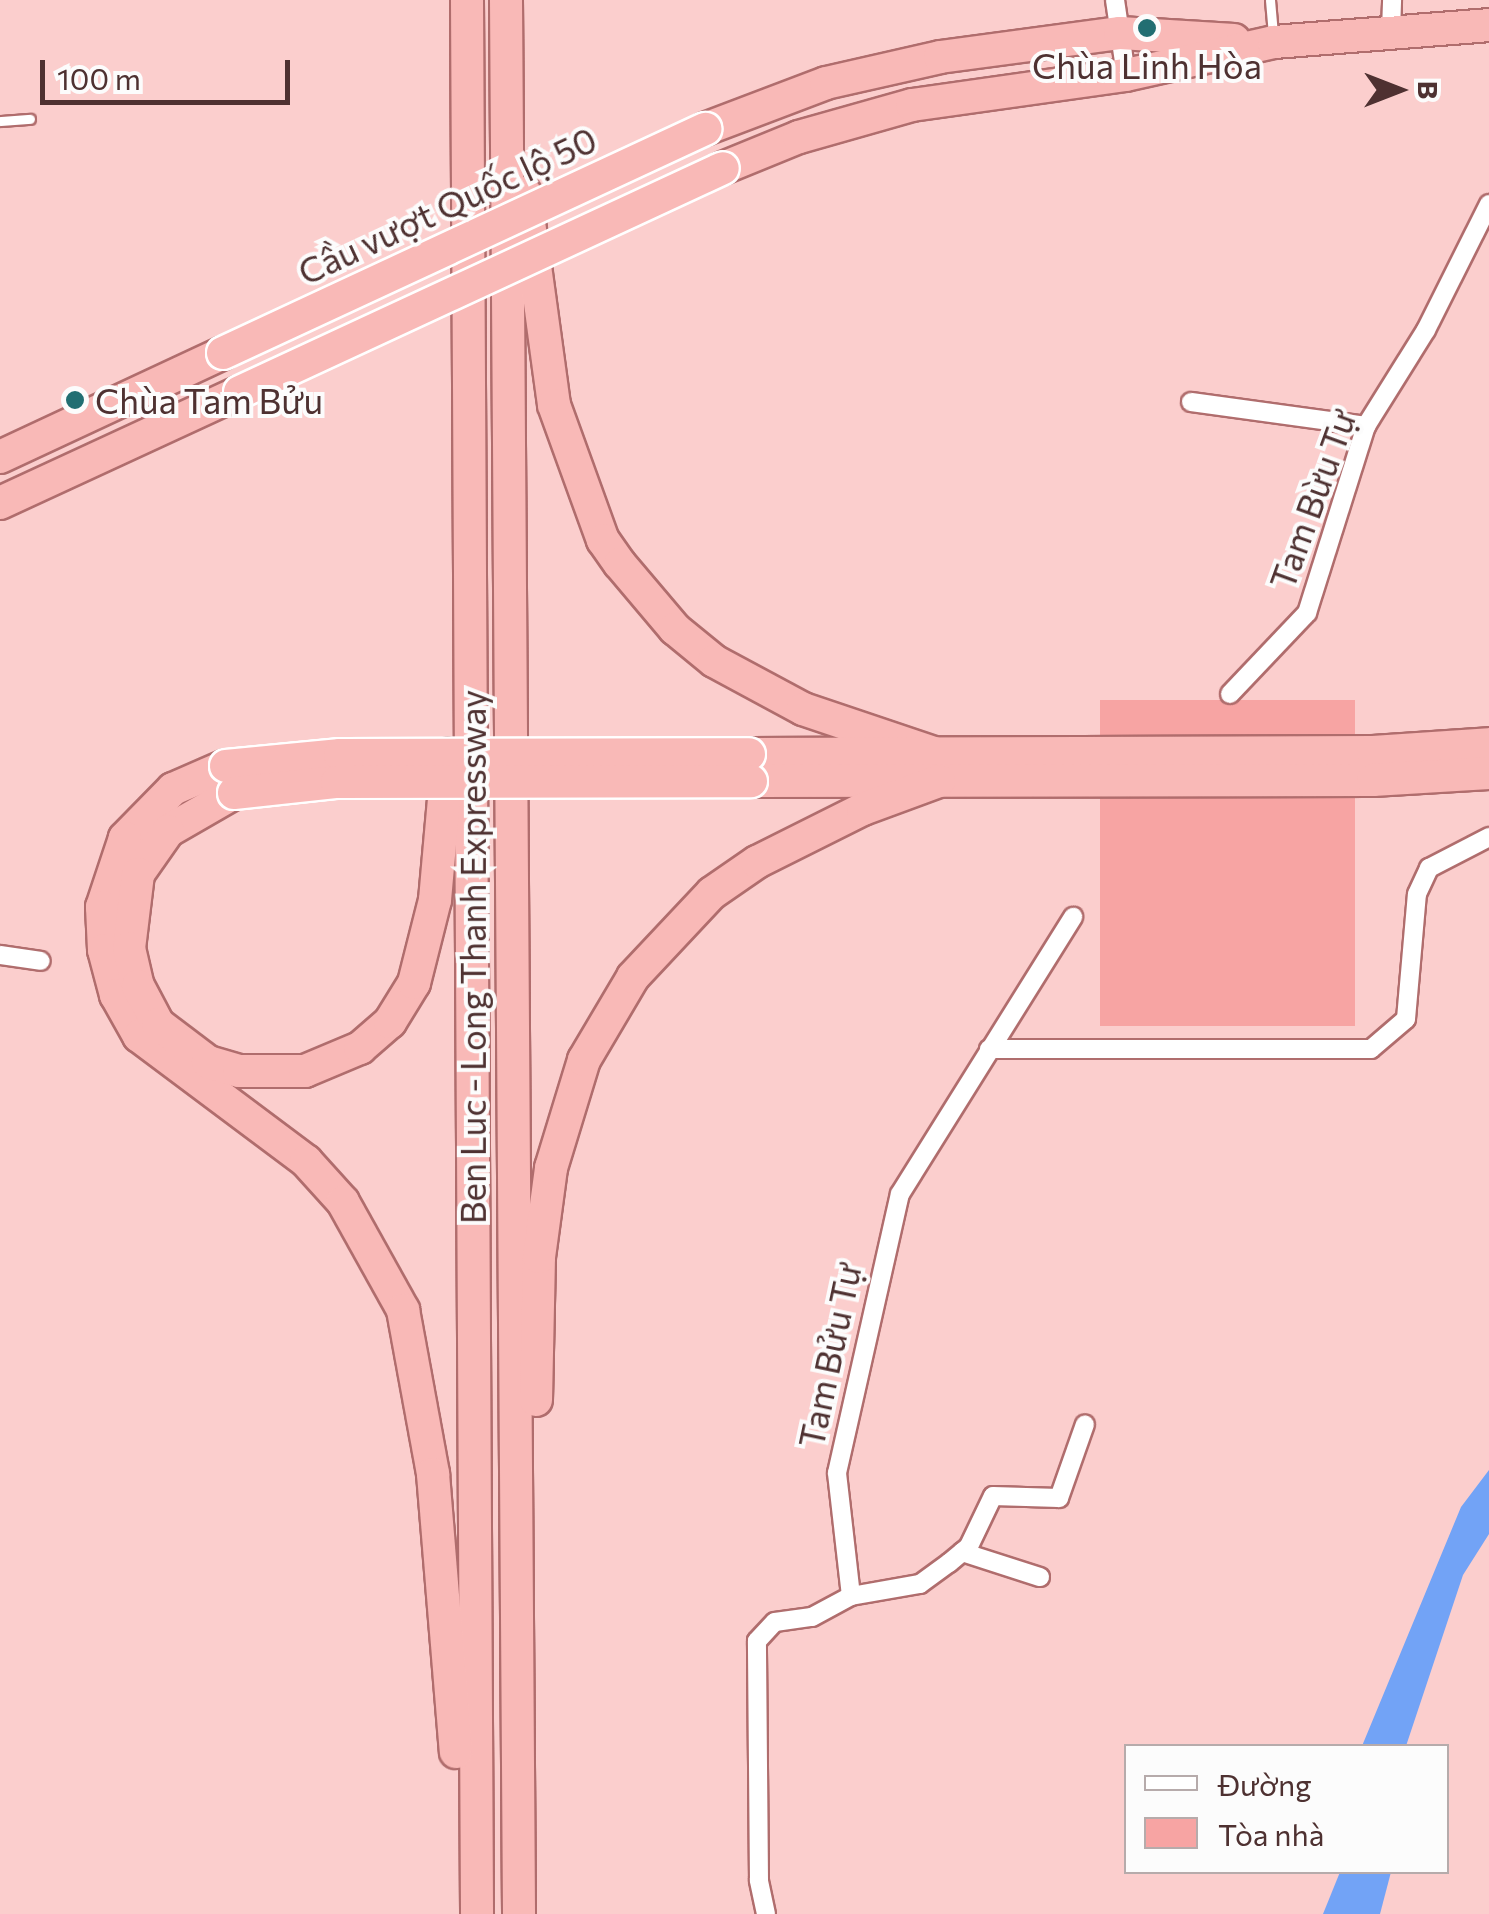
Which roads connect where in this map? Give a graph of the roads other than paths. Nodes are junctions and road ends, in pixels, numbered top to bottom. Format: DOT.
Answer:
graph roads {
  1 [pos="468,0"];
  2 [pos="507,0"];
  3 [pos="1270,0"];
  4 [pos="1391,15"];
  5 [pos="1118,16"];
  6 [pos="1489,25"];
  7 [pos="1274,42"];
  8 [pos="1126,75"];
  9 [pos="30,119"];
  10 [pos="0,121"];
  11 [pos="1489,204"];
  12 [pos="1190,402"];
  13 [pos="1366,426"];
  14 [pos="467,441"];
  15 [pos="0,456"];
  16 [pos="0,503"];
  17 [pos="1230,694"];
  18 [pos="1489,744"];
  19 [pos="938,767"];
  20 [pos="1489,772"];
  21 [pos="230,780"];
  22 [pos="1489,837"];
  23 [pos="1073,917"];
  24 [pos="0,955"];
  25 [pos="41,962"];
  26 [pos="989,1049"];
  27 [pos="1085,1424"];
  28 [pos="962,1552"];
  29 [pos="1040,1578"];
  30 [pos="851,1596"];
  31 [pos="474,1914"];
  32 [pos="521,1914"];
  33 [pos="766,1914"];
  1 -- 14 [label="highway, Ben Luc - Long Thanh Expressway"];
  2 -- 19 [label="highway"];
  2 -- 32 [label="highway, Ben Luc - Long Thanh Expressway"];
  3 -- 7 [label="lane"];
  4 -- 6 [label="highway"];
  4 -- 7 [label="highway"];
  5 -- 7 [label="highway, Cầu vượt Quốc lộ 50"];
  5 -- 8 [label="street"];
  5 -- 15 [label="highway, Cầu vượt Quốc lộ 50, bridge"];
  7 -- 8 [label="highway"];
  8 -- 16 [label="highway, bridge"];
  9 -- 10 [label="lane"];
  11 -- 13 [label="street, Tam Bừu Tự"];
  12 -- 13 [label="street"];
  13 -- 17 [label="street, Tam Bừu Tự"];
  14 -- 21 [label="highway"];
  14 -- 31 [label="highway, Ben Luc - Long Thanh Expressway"];
  18 -- 19 [label="highway"];
  19 -- 20 [label="highway"];
  19 -- 21 [label="highway, bridge"];
  19 -- 32 [label="highway"];
  21 -- 31 [label="highway"];
  22 -- 26 [label="street"];
  23 -- 26 [label="street, Tam Bửu Tự"];
  24 -- 25 [label="street"];
  26 -- 30 [label="street, Tam Bửu Tự"];
  27 -- 28 [label="street"];
  28 -- 29 [label="street"];
  28 -- 30 [label="street"];
  30 -- 33 [label="street"];
}
